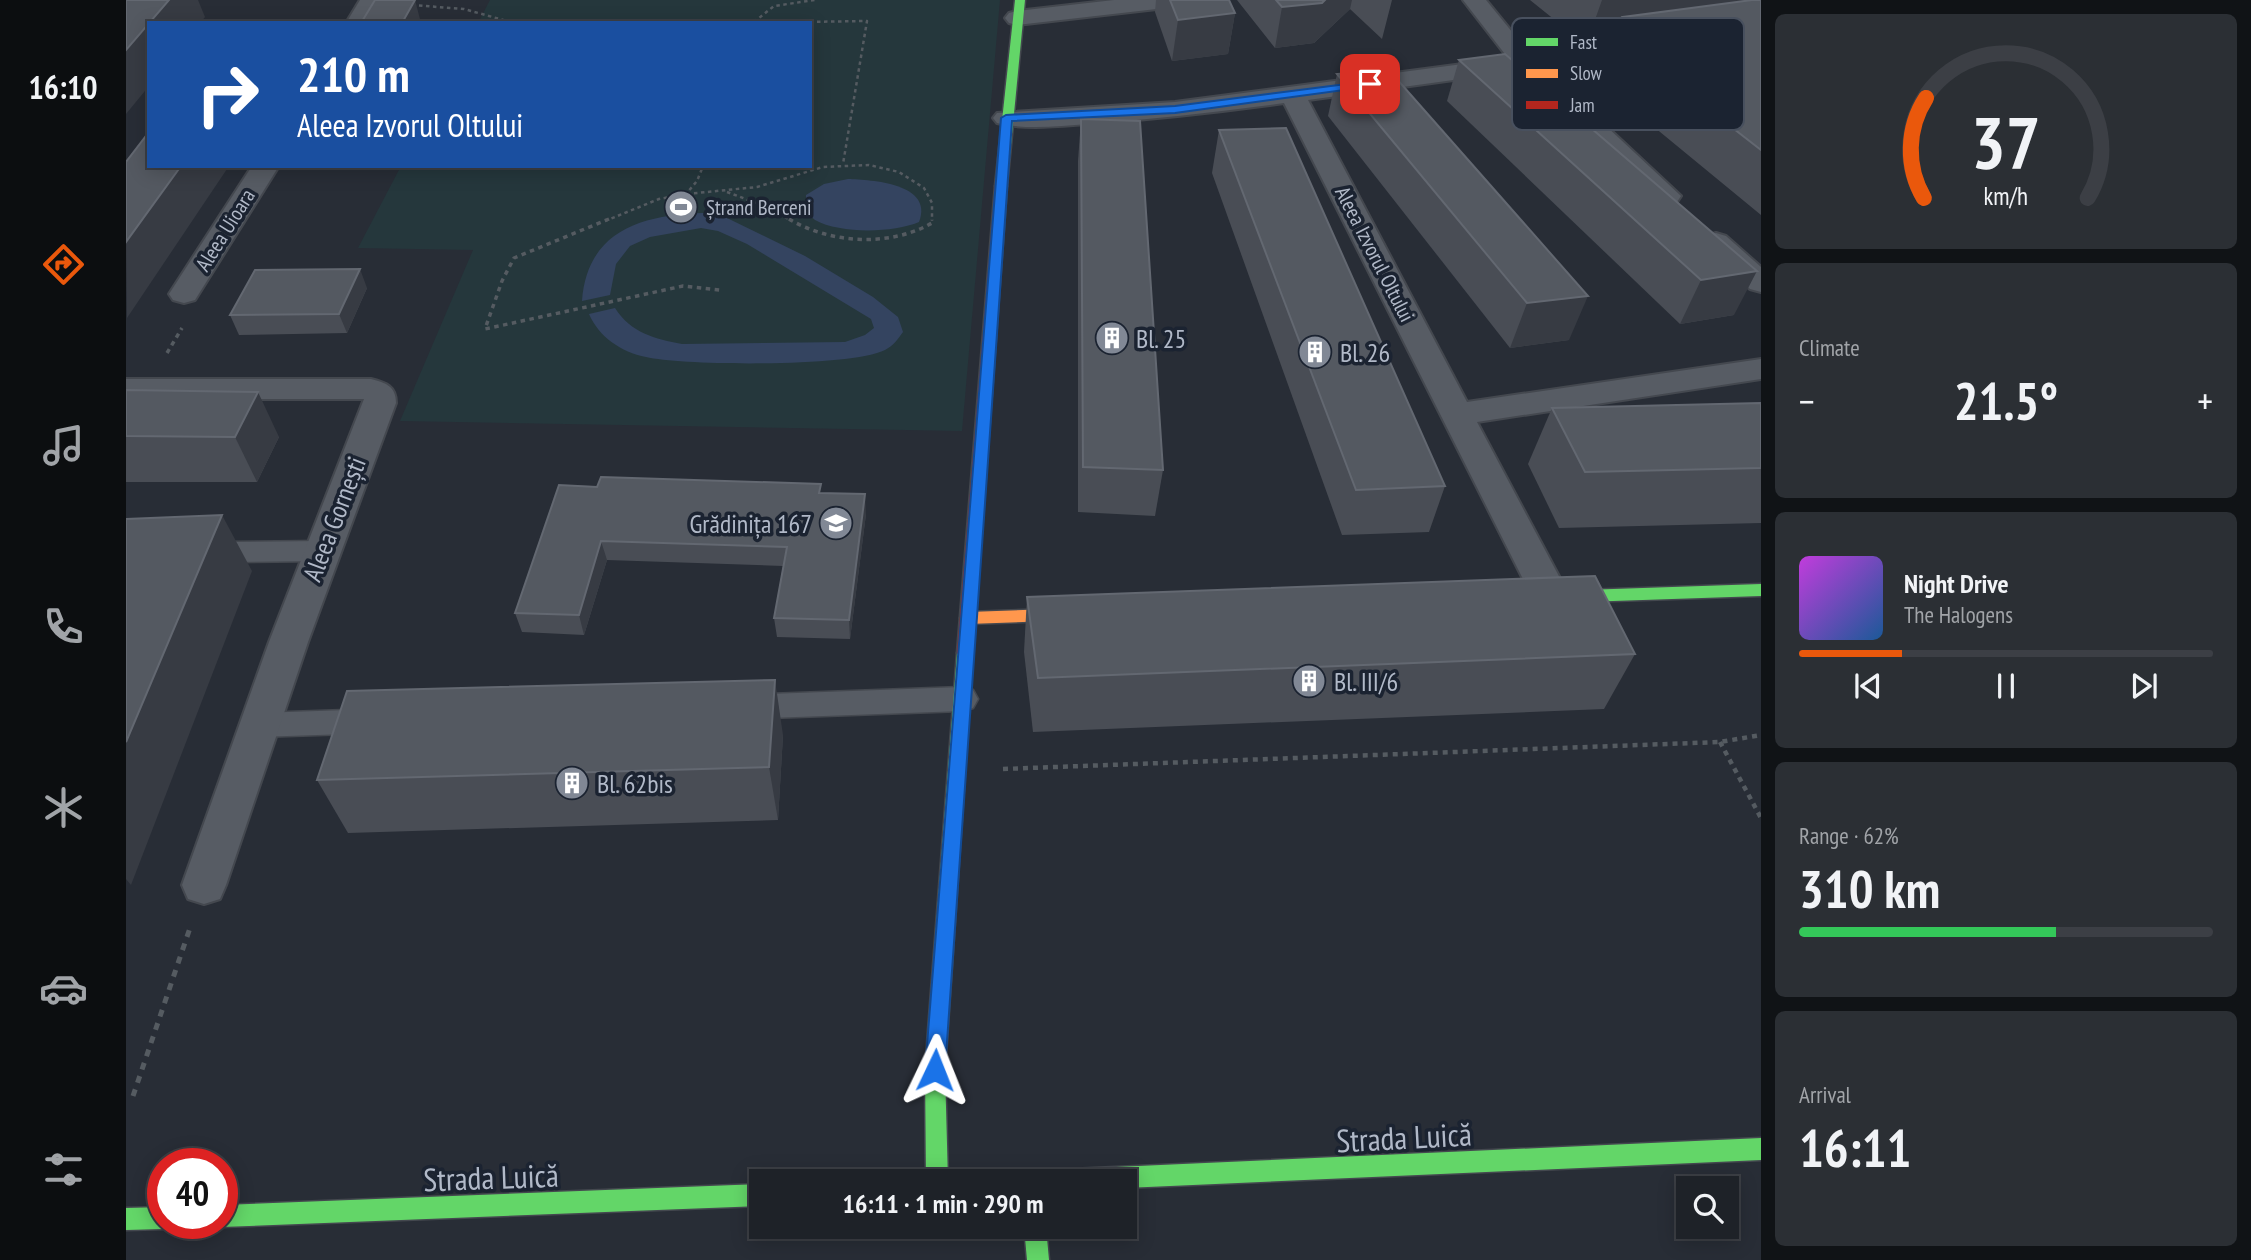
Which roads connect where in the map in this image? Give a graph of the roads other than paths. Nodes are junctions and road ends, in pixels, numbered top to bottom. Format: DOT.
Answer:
graph roads {
  1 [pos="1174,0"];
  2 [pos="1474,0"];
  3 [pos="370,2"];
  4 [pos="1018,9"];
  5 [pos="358,21"];
  6 [pos="1512,46"];
  7 [pos="1512,64"];
  8 [pos="1293,94"];
  9 [pos="1006,118"];
  10 [pos="1597,130"];
  11 [pos="265,168"];
  12 [pos="1761,284"];
  13 [pos="184,294"];
  14 [pos="1761,369"];
  15 [pos="126,389"];
  16 [pos="1458,414"];
  17 [pos="321,551"];
  18 [pos="126,553"];
  19 [pos="1761,590"];
  20 [pos="1544,598"];
  21 [pos="1093,614"];
  22 [pos="968,618"];
  23 [pos="962,699"];
  24 [pos="713,708"];
  25 [pos="410,719"];
  26 [pos="258,725"];
  27 [pos="204,885"];
  28 [pos="1761,1149"];
  29 [pos="937,1169"];
  30 [pos="1137,1177"];
  31 [pos="749,1195"];
  32 [pos="238,1215"];
  33 [pos="147,1218"];
  34 [pos="126,1219"];
  35 [pos="1036,1239"];
  36 [pos="1038,1260"];
  1 -- 4 [label="street"];
  2 -- 6 [label="street"];
  3 -- 5 [label="street"];
  4 -- 9 [label="street"];
  7 -- 8 [label="street"];
  8 -- 9 [label="street"];
  8 -- 16 [label="street, Aleea Izvorul Oltului"];
  9 -- 22 [label="street"];
  10 -- 12 [label="street"];
  11 -- 13 [label="street, Aleea Uioara"];
  14 -- 16 [label="street"];
  15 -- 17 [label="street, Aleea Gornești"];
  16 -- 20 [label="street, Aleea Izvorul Oltului"];
  17 -- 18 [label="lane"];
  17 -- 26 [label="street, Aleea Gornești"];
  19 -- 20 [label="street, Aleea Izvorul Oltului"];
  21 -- 22 [label="street"];
  22 -- 23 [label="street"];
  23 -- 24 [label="lane"];
  23 -- 29 [label="street"];
  25 -- 26 [label="lane"];
  26 -- 27 [label="street, Aleea Gornești"];
  28 -- 30 [label="street, Strada Luică"];
  31 -- 32 [label="street, Strada Luică"];
  33 -- 34 [label="street"];
  35 -- 36 [label="street"];
}
